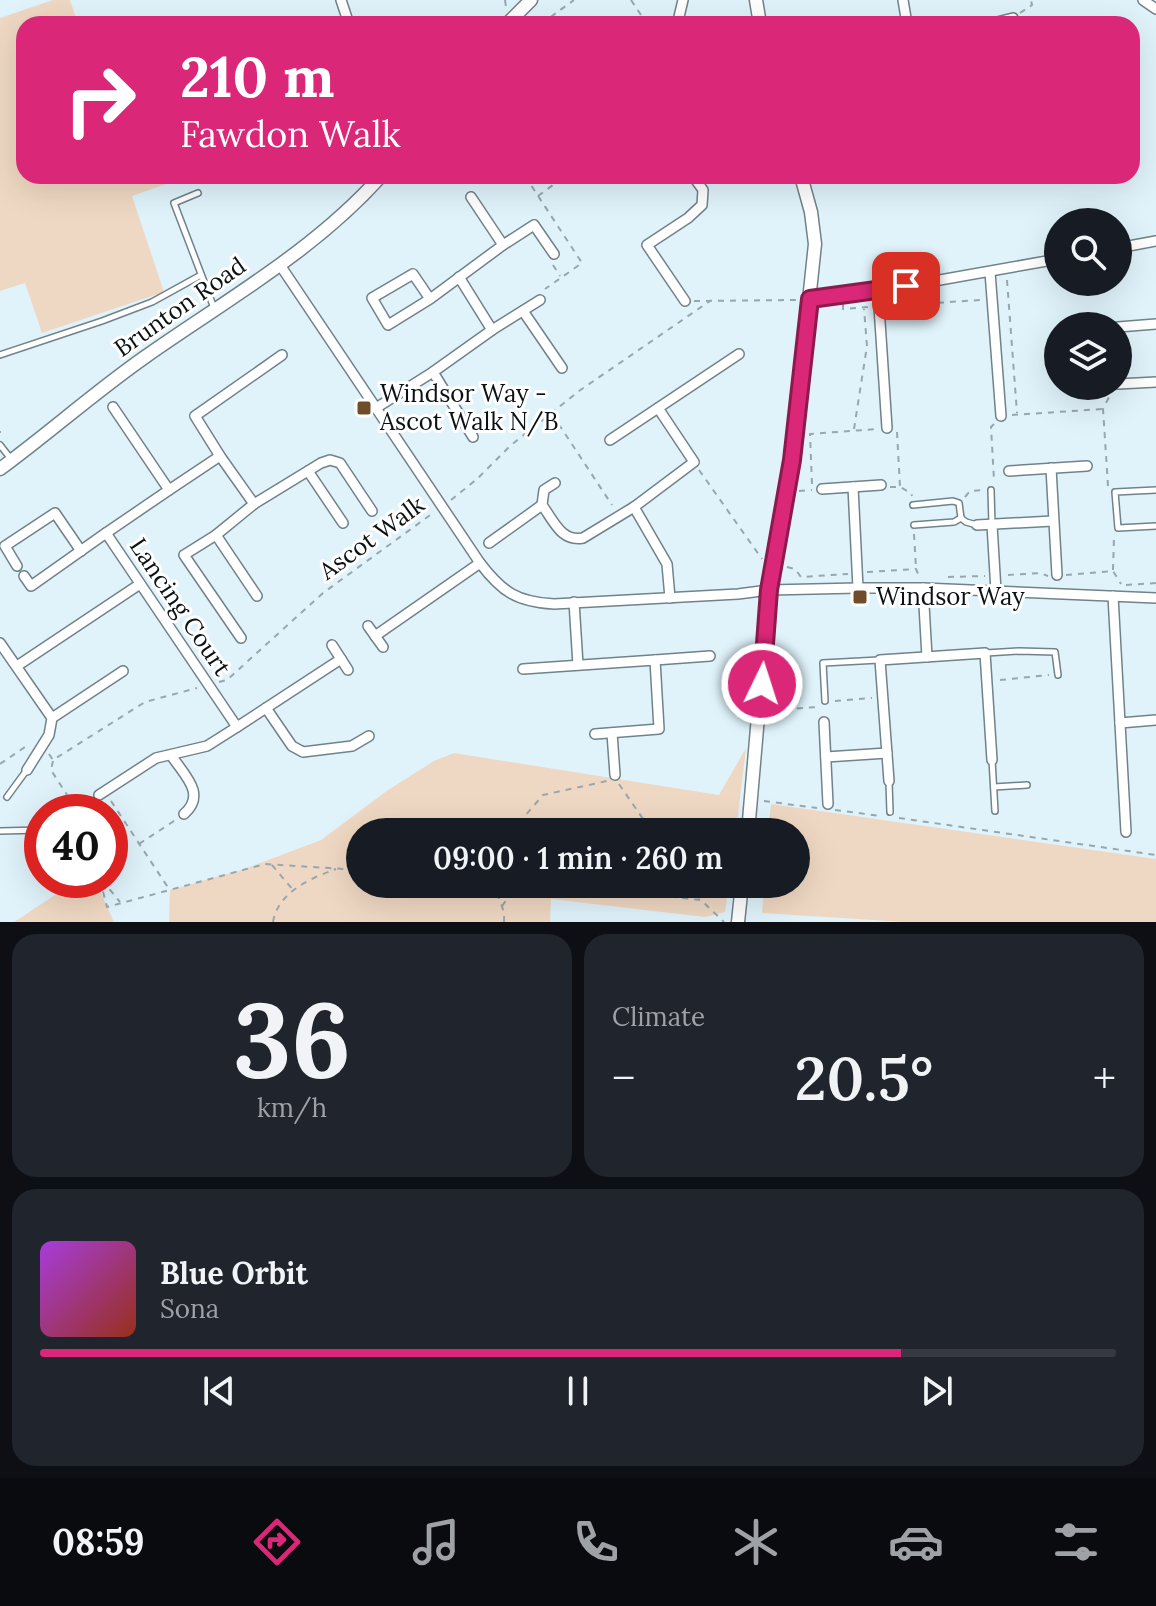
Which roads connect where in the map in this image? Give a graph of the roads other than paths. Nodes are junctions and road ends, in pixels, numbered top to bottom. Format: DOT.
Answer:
graph roads {
  1 [pos="1143,0"];
  2 [pos="1156,9"];
  3 [pos="373,184"];
  4 [pos="699,184"];
  5 [pos="803,184"];
  6 [pos="198,193"];
  7 [pos="471,197"];
  8 [pos="1156,241"];
  9 [pos="503,245"];
  10 [pos="1132,245"];
  11 [pos="554,254"];
  12 [pos="1044,262"];
  13 [pos="280,265"];
  14 [pos="990,272"];
  15 [pos="201,275"];
  16 [pos="459,277"];
  17 [pos="878,291"];
  18 [pos="430,299"];
  19 [pos="810,299"];
  20 [pos="540,300"];
  21 [pos="685,301"];
  22 [pos="215,311"];
  23 [pos="523,311"];
  24 [pos="1156,324"];
  25 [pos="1132,326"];
  26 [pos="492,330"];
  27 [pos="739,354"];
  28 [pos="0,355"];
  29 [pos="282,355"];
  30 [pos="562,368"];
  31 [pos="433,372"];
  32 [pos="1156,382"];
  33 [pos="1132,384"];
  34 [pos="113,407"];
  35 [pos="376,408"];
  36 [pos="658,408"];
  37 [pos="1001,416"];
  38 [pos="887,428"];
  39 [pos="473,437"];
  40 [pos="610,440"];
  41 [pos="0,445"];
  42 [pos="220,456"];
  43 [pos="12,460"];
  44 [pos="1087,466"];
  45 [pos="1051,468"];
  46 [pos="0,469"];
  47 [pos="308,471"];
  48 [pos="1009,471"];
  49 [pos="555,483"];
  50 [pos="881,485"];
  51 [pos="853,487"];
  52 [pos="169,490"];
  53 [pos="817,490"];
  54 [pos="991,490"];
  55 [pos="1156,490"];
  56 [pos="254,504"];
  57 [pos="542,505"];
  58 [pos="913,505"];
  59 [pos="634,507"];
  60 [pos="372,511"];
  61 [pos="961,518"];
  62 [pos="1053,521"];
  63 [pos="343,523"];
  64 [pos="914,525"];
  65 [pos="977,525"];
  66 [pos="992,525"];
  67 [pos="1156,526"];
  68 [pos="106,533"];
  69 [pos="216,535"];
  70 [pos="489,543"];
  71 [pos="81,551"];
  72 [pos="480,563"];
  73 [pos="17,566"];
  74 [pos="1057,575"];
  75 [pos="24,576"];
  76 [pos="140,584"];
  77 [pos="922,584"];
  78 [pos="858,588"];
  79 [pos="769,590"];
  80 [pos="996,591"];
  81 [pos="257,596"];
  82 [pos="1113,596"];
  83 [pos="670,598"];
  84 [pos="1156,598"];
  85 [pos="574,602"];
  86 [pos="368,626"];
  87 [pos="375,636"];
  88 [pos="241,638"];
  89 [pos="0,643"];
  90 [pos="332,645"];
  91 [pos="383,647"];
  92 [pos="985,653"];
  93 [pos="710,656"];
  94 [pos="927,657"];
  95 [pos="341,659"];
  96 [pos="655,660"];
  97 [pos="880,660"];
  98 [pos="578,665"];
  99 [pos="17,666"];
  100 [pos="523,669"];
  101 [pos="348,670"];
  102 [pos="123,671"];
  103 [pos="1058,675"];
  104 [pos="825,701"];
  105 [pos="266,708"];
  106 [pos="52,718"];
  107 [pos="1156,720"];
  108 [pos="824,722"];
  109 [pos="1120,723"];
  110 [pos="237,727"];
  111 [pos="612,733"];
  112 [pos="595,734"];
  113 [pos="369,736"];
  114 [pos="887,753"];
  115 [pos="171,755"];
  116 [pos="826,757"];
  117 [pos="992,760"];
  118 [pos="27,770"];
  119 [pos="615,775"];
  120 [pos="889,781"];
  121 [pos="1027,785"];
  122 [pos="994,787"];
  123 [pos="102,793"];
  124 [pos="7,797"];
  125 [pos="828,804"];
  126 [pos="995,811"];
  127 [pos="890,812"];
  128 [pos="184,814"];
  129 [pos="749,818"];
  130 [pos="24,830"];
  131 [pos="0,831"];
  132 [pos="1126,832"];
  133 [pos="741,898"];
  134 [pos="738,922"];
  1 -- 2 [label="street"];
  3 -- 13 [label="street, Brunton Road"];
  4 -- 21 [label="street"];
  5 -- 19 [label="street"];
  6 -- 15 [label="lane"];
  7 -- 9 [label="street"];
  8 -- 10 [label="street"];
  9 -- 11 [label="street"];
  9 -- 16 [label="street"];
  12 -- 14 [label="street"];
  13 -- 22 [label="street, Brunton Road"];
  13 -- 35 [label="street"];
  14 -- 17 [label="street"];
  14 -- 37 [label="street"];
  15 -- 22 [label="lane"];
  15 -- 28 [label="lane"];
  16 -- 18 [label="street"];
  16 -- 26 [label="street"];
  17 -- 19 [label="street"];
  17 -- 38 [label="street"];
  18 -- 18 [label="street"];
  19 -- 79 [label="street"];
  20 -- 23 [label="street"];
  22 -- 43 [label="street, Brunton Road"];
  23 -- 26 [label="street"];
  23 -- 30 [label="street"];
  24 -- 25 [label="street"];
  26 -- 31 [label="street"];
  27 -- 36 [label="street"];
  29 -- 42 [label="street"];
  31 -- 35 [label="street"];
  31 -- 39 [label="street"];
  32 -- 33 [label="street"];
  34 -- 52 [label="street"];
  35 -- 72 [label="street"];
  36 -- 40 [label="street"];
  36 -- 59 [label="street"];
  41 -- 43 [label="lane"];
  42 -- 52 [label="street, Lancing Court"];
  42 -- 56 [label="street"];
  43 -- 46 [label="street, Brunton Road"];
  44 -- 45 [label="street"];
  45 -- 48 [label="street"];
  45 -- 62 [label="street"];
  47 -- 56 [label="street"];
  47 -- 60 [label="street"];
  47 -- 63 [label="street"];
  49 -- 57 [label="street"];
  50 -- 51 [label="street"];
  51 -- 53 [label="street"];
  51 -- 78 [label="street"];
  52 -- 68 [label="street, Lancing Court"];
  54 -- 66 [label="lane"];
  55 -- 67 [label="lane"];
  56 -- 69 [label="street"];
  57 -- 59 [label="street"];
  57 -- 70 [label="street"];
  58 -- 61 [label="lane"];
  59 -- 83 [label="street"];
  61 -- 64 [label="lane"];
  61 -- 65 [label="lane"];
  62 -- 66 [label="street"];
  62 -- 74 [label="street"];
  65 -- 66 [label="street"];
  66 -- 80 [label="street"];
  68 -- 71 [label="street"];
  68 -- 76 [label="street, Lancing Court"];
  69 -- 81 [label="street"];
  69 -- 88 [label="street"];
  71 -- 73 [label="street"];
  71 -- 75 [label="street"];
  72 -- 85 [label="street"];
  72 -- 87 [label="street"];
  76 -- 99 [label="street"];
  76 -- 110 [label="street, Lancing Court"];
  77 -- 78 [label="street"];
  77 -- 80 [label="street"];
  77 -- 94 [label="street"];
  78 -- 79 [label="street"];
  79 -- 83 [label="street"];
  79 -- 129 [label="street"];
  80 -- 82 [label="street"];
  82 -- 84 [label="street"];
  82 -- 109 [label="street"];
  83 -- 85 [label="street"];
  85 -- 98 [label="street"];
  86 -- 87 [label="street"];
  87 -- 91 [label="street"];
  89 -- 99 [label="street"];
  90 -- 95 [label="street"];
  92 -- 94 [label="street"];
  92 -- 103 [label="lane"];
  92 -- 117 [label="street"];
  93 -- 96 [label="street"];
  94 -- 97 [label="street"];
  95 -- 101 [label="street"];
  95 -- 105 [label="street"];
  96 -- 98 [label="street"];
  96 -- 111 [label="street"];
  97 -- 104 [label="lane"];
  97 -- 114 [label="street"];
  98 -- 100 [label="street"];
  99 -- 106 [label="street"];
  102 -- 106 [label="street"];
  105 -- 110 [label="street"];
  105 -- 113 [label="street"];
  106 -- 118 [label="street"];
  107 -- 109 [label="street"];
  108 -- 116 [label="street"];
  109 -- 132 [label="street"];
  110 -- 115 [label="street"];
  111 -- 112 [label="street"];
  111 -- 119 [label="street"];
  114 -- 116 [label="street"];
  114 -- 120 [label="street"];
  115 -- 123 [label="street"];
  115 -- 128 [label="street"];
  116 -- 125 [label="street"];
  117 -- 122 [label="lane"];
  118 -- 124 [label="lane"];
  120 -- 127 [label="lane"];
  121 -- 122 [label="lane"];
  122 -- 126 [label="lane"];
  130 -- 131 [label="lane"];
  133 -- 134 [label="street"];
}
